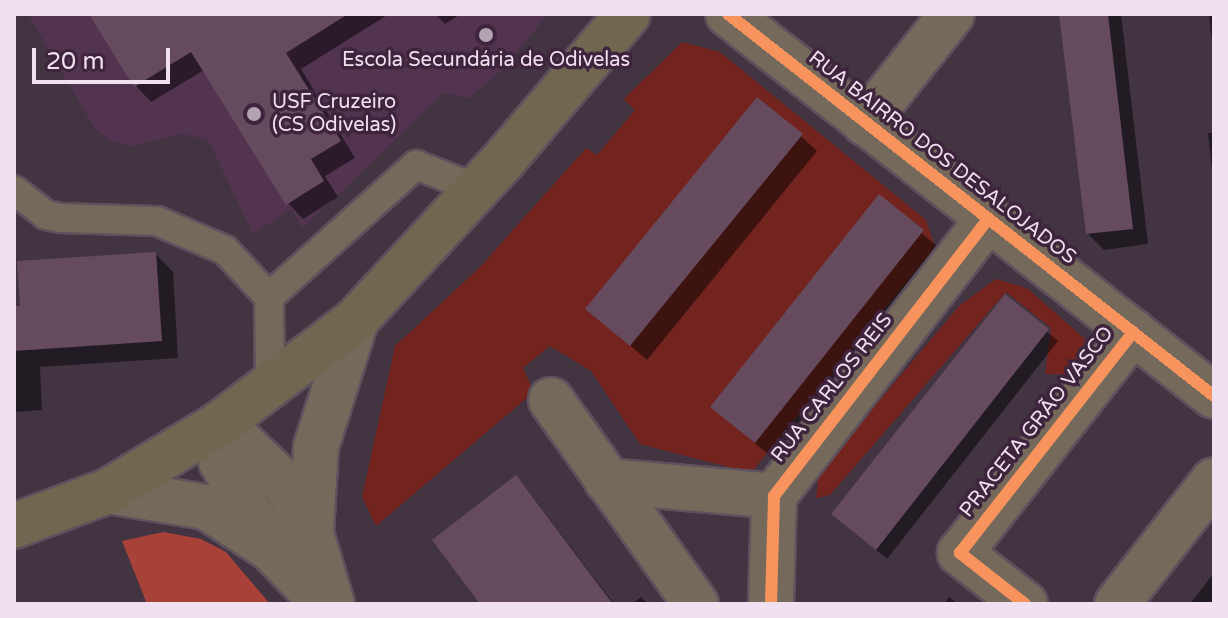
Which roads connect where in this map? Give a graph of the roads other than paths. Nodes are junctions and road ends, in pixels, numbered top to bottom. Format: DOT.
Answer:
graph roads {
  1 [pos="628,14"];
  2 [pos="728,14"];
  3 [pos="952,14"];
  4 [pos="865,123"];
  5 [pos="475,188"];
  6 [pos="16,196"];
  7 [pos="987,220"];
  8 [pos="269,297"];
  9 [pos="356,320"];
  10 [pos="1133,332"];
  11 [pos="270,391"];
  12 [pos="1214,396"];
  13 [pos="551,400"];
  14 [pos="221,423"];
  15 [pos="1214,480"];
  16 [pos="607,481"];
  17 [pos="108,491"];
  18 [pos="774,496"];
  19 [pos="14,526"];
  20 [pos="311,533"];
  21 [pos="271,549"];
  22 [pos="324,604"];
  23 [pos="332,604"];
  24 [pos="696,604"];
  25 [pos="771,604"];
  26 [pos="1025,604"];
  27 [pos="1117,604"];
  1 -- 5 [label="main road"];
  2 -- 4 [label="street, RUA BAIRRO DOS DESALOJADOS"];
  3 -- 4 [label="street"];
  4 -- 7 [label="street, RUA BAIRRO DOS DESALOJADOS"];
  5 -- 8 [label="lane"];
  5 -- 9 [label="main road"];
  6 -- 8 [label="lane"];
  7 -- 10 [label="street, RUA BAIRRO DOS DESALOJADOS"];
  7 -- 18 [label="street, RUA CARLOS REIS"];
  8 -- 11 [label="lane"];
  9 -- 11 [label="main road"];
  9 -- 20 [label="street"];
  10 -- 12 [label="street, PRACETA GRÃO VASCO"];
  10 -- 26 [label="street, PRACETA GRÃO VASCO"];
  11 -- 14 [label="main road"];
  13 -- 16 [label="street"];
  14 -- 17 [label="main road"];
  14 -- 20 [label="street"];
  14 -- 21 [label="street"];
  15 -- 27 [label="street"];
  16 -- 18 [label="street"];
  16 -- 24 [label="street"];
  17 -- 19 [label="main road"];
  17 -- 21 [label="street"];
  18 -- 25 [label="street"];
  20 -- 23 [label="street"];
  21 -- 22 [label="street"];
}
